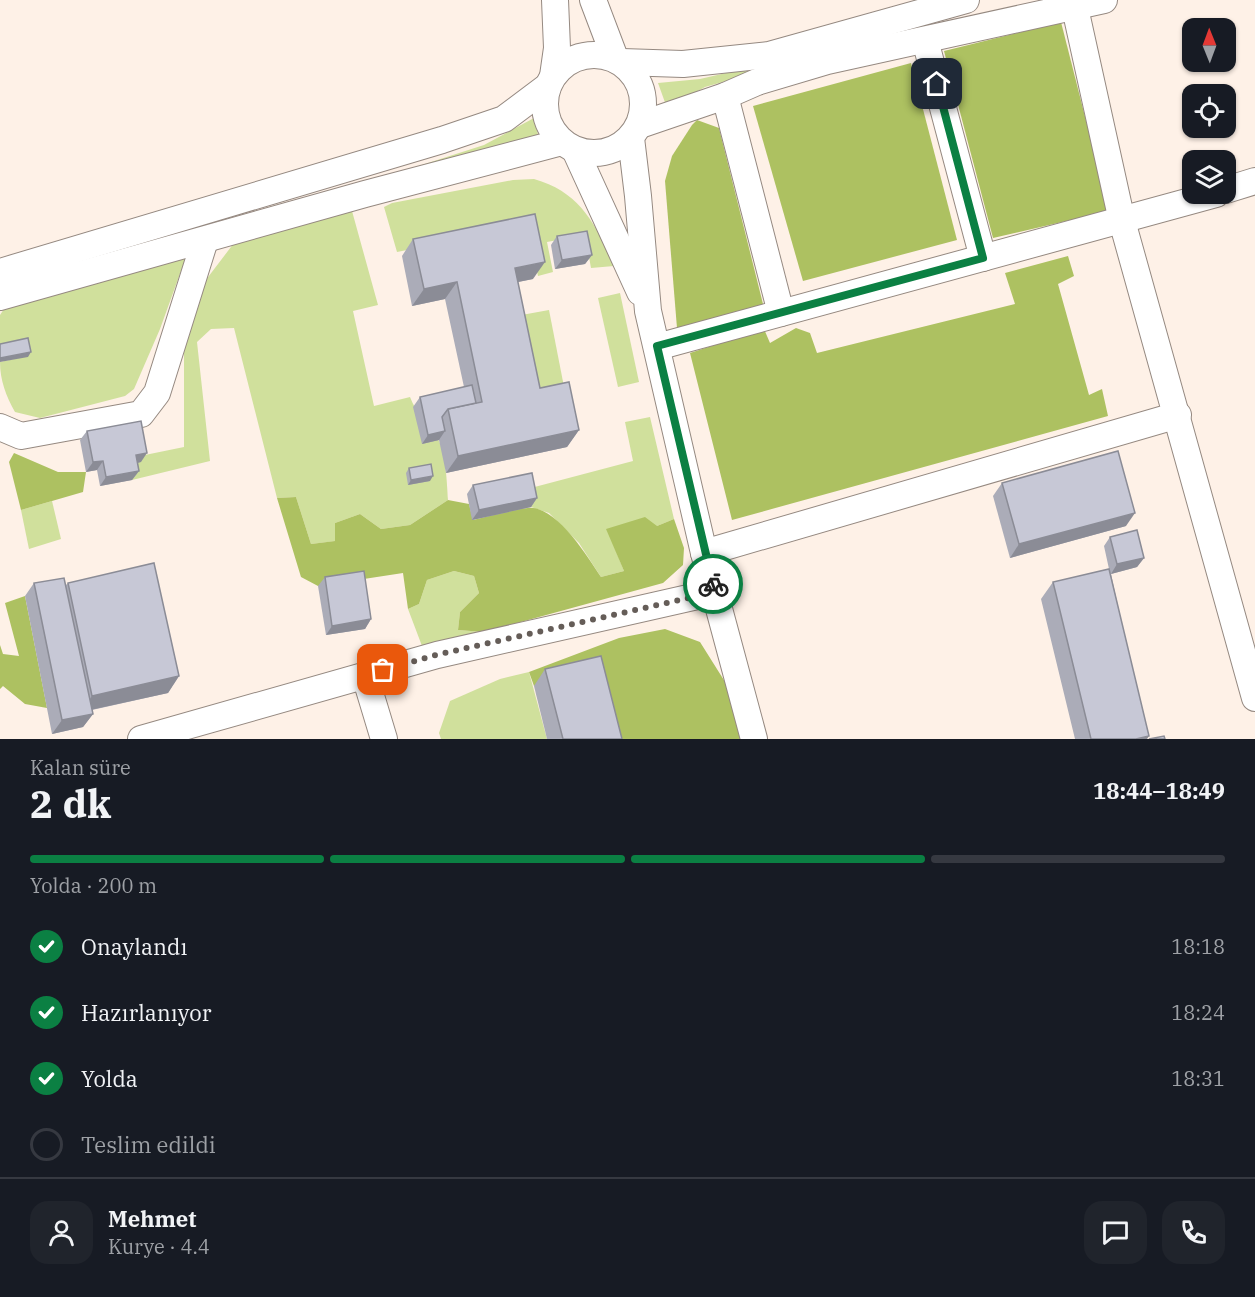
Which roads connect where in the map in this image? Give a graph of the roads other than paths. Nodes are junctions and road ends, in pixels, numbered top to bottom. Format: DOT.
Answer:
graph roads {
  1 [pos="555,0"];
  2 [pos="593,0"];
  3 [pos="966,0"];
  4 [pos="1104,0"];
  5 [pos="1074,8"];
  6 [pos="925,40"];
  7 [pos="618,60"];
  8 [pos="551,81"];
  9 [pos="725,96"];
  10 [pos="635,132"];
  11 [pos="569,146"];
  12 [pos="1255,181"];
  13 [pos="1236,187"];
  14 [pos="1182,204"];
  15 [pos="1122,221"];
  16 [pos="206,240"];
  17 [pos="983,258"];
  18 [pos="0,272"];
  19 [pos="0,297"];
  20 [pos="648,311"];
  21 [pos="781,313"];
  22 [pos="657,346"];
  23 [pos="1178,415"];
  24 [pos="0,427"];
  25 [pos="704,553"];
  26 [pos="715,592"];
  27 [pos="365,676"];
  28 [pos="1255,698"];
  29 [pos="141,739"];
  30 [pos="384,739"];
  31 [pos="754,739"];
  1 -- 8 [label="street"];
  2 -- 7 [label="street"];
  3 -- 7 [label="street"];
  4 -- 5 [label="street"];
  5 -- 6 [label="street"];
  5 -- 15 [label="street"];
  6 -- 9 [label="street"];
  6 -- 17 [label="street"];
  7 -- 8 [label="street"];
  7 -- 10 [label="street"];
  8 -- 11 [label="street"];
  8 -- 18 [label="street"];
  9 -- 10 [label="street"];
  9 -- 21 [label="street"];
  10 -- 11 [label="street"];
  10 -- 20 [label="street"];
  11 -- 16 [label="street"];
  11 -- 20 [label="street"];
  12 -- 13 [label="street"];
  14 -- 15 [label="street"];
  15 -- 17 [label="street"];
  15 -- 23 [label="street"];
  16 -- 19 [label="street"];
  16 -- 24 [label="street"];
  17 -- 21 [label="street"];
  20 -- 22 [label="street"];
  21 -- 22 [label="street"];
  22 -- 25 [label="street"];
  23 -- 25 [label="street"];
  23 -- 28 [label="street"];
  25 -- 26 [label="street"];
  26 -- 27 [label="street"];
  26 -- 31 [label="street"];
  27 -- 29 [label="street"];
  27 -- 30 [label="street"];
}
